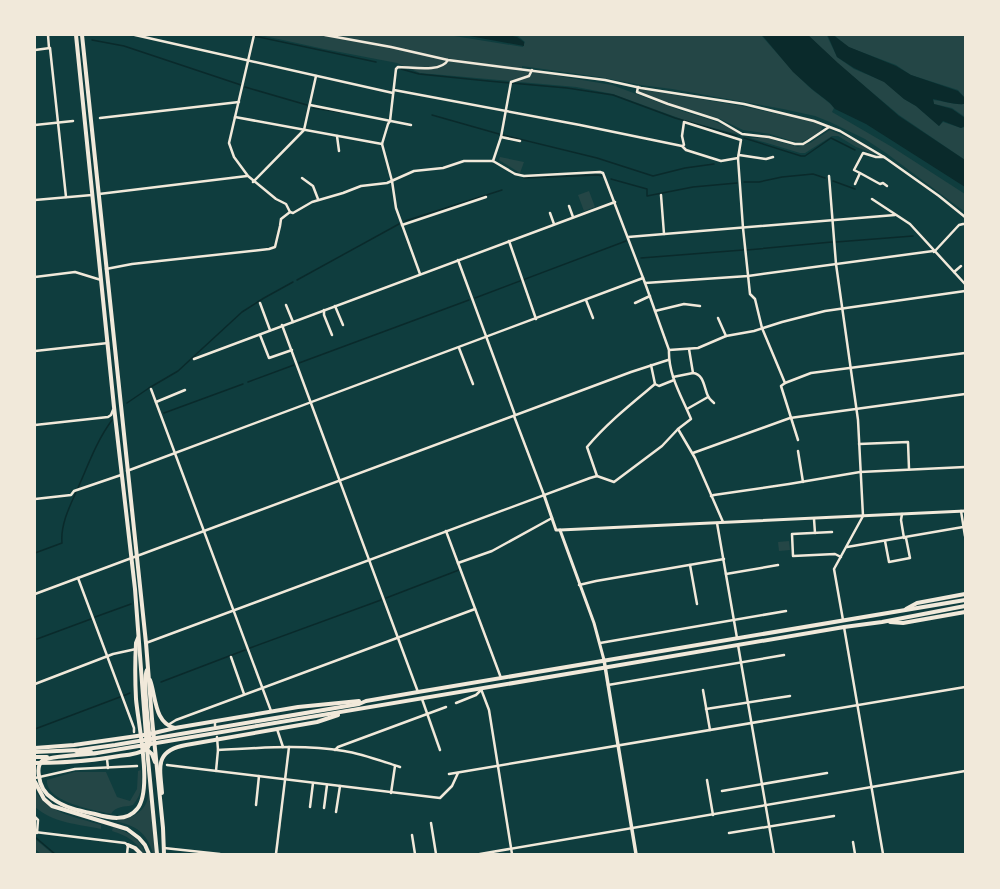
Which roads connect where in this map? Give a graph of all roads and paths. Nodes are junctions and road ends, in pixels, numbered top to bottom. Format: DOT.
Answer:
graph roads {
  1 [pos="48,35"];
  2 [pos="76,35"];
  3 [pos="82,35"];
  4 [pos="135,35"];
  5 [pos="326,35"];
  6 [pos="254,36"];
  7 [pos="49,48"];
  8 [pos="35,50"];
  9 [pos="448,60"];
  10 [pos="249,61"];
  11 [pos="532,70"];
  12 [pos="316,76"];
  13 [pos="638,87"];
  14 [pos="393,91"];
  15 [pos="239,102"];
  16 [pos="310,105"];
  17 [pos="505,111"];
  18 [pos="235,117"];
  19 [pos="100,118"];
  20 [pos="73,121"];
  21 [pos="390,121"];
  22 [pos="59,122"];
  23 [pos="35,125"];
  24 [pos="411,126"];
  25 [pos="830,127"];
  26 [pos="304,130"];
  27 [pos="742,134"];
  28 [pos="337,136"];
  29 [pos="501,137"];
  30 [pos="741,140"];
  31 [pos="520,141"];
  32 [pos="382,144"];
  33 [pos="682,146"];
  34 [pos="339,151"];
  35 [pos="738,157"];
  36 [pos="773,157"];
  37 [pos="884,157"];
  38 [pos="493,161"];
  39 [pos="860,174"];
  40 [pos="248,176"];
  41 [pos="829,176"];
  42 [pos="302,178"];
  43 [pos="392,181"];
  44 [pos="253,182"];
  45 [pos="855,184"];
  46 [pos="887,186"];
  47 [pos="98,194"];
  48 [pos="92,195"];
  49 [pos="661,195"];
  50 [pos="66,196"];
  51 [pos="486,197"];
  52 [pos="872,199"];
  53 [pos="35,200"];
  54 [pos="318,200"];
  55 [pos="615,202"];
  56 [pos="569,206"];
  57 [pos="290,212"];
  58 [pos="550,213"];
  59 [pos="895,215"];
  60 [pos="965,216"];
  61 [pos="573,217"];
  62 [pos="832,220"];
  63 [pos="554,224"];
  64 [pos="965,224"];
  65 [pos="402,225"];
  66 [pos="743,228"];
  67 [pos="664,234"];
  68 [pos="628,237"];
  69 [pos="509,241"];
  70 [pos="934,251"];
  71 [pos="458,260"];
  72 [pos="836,264"];
  73 [pos="961,266"];
  74 [pos="106,269"];
  75 [pos="954,272"];
  76 [pos="420,274"];
  77 [pos="748,276"];
  78 [pos="35,277"];
  79 [pos="643,278"];
  80 [pos="102,280"];
  81 [pos="645,283"];
  82 [pos="965,284"];
  83 [pos="965,291"];
  84 [pos="650,296"];
  85 [pos="586,300"];
  86 [pos="260,303"];
  87 [pos="635,303"];
  88 [pos="286,305"];
  89 [pos="335,306"];
  90 [pos="700,306"];
  91 [pos="842,308"];
  92 [pos="324,310"];
  93 [pos="655,310"];
  94 [pos="593,318"];
  95 [pos="718,318"];
  96 [pos="536,319"];
  97 [pos="292,322"];
  98 [pos="282,325"];
  99 [pos="342,325"];
  100 [pos="762,328"];
  101 [pos="270,330"];
  102 [pos="260,335"];
  103 [pos="332,335"];
  104 [pos="726,336"];
  105 [pos="486,337"];
  106 [pos="108,343"];
  107 [pos="459,347"];
  108 [pos="689,349"];
  109 [pos="292,350"];
  110 [pos="669,350"];
  111 [pos="35,351"];
  112 [pos="965,353"];
  113 [pos="194,359"];
  114 [pos="668,360"];
  115 [pos="651,365"];
  116 [pos="850,368"];
  117 [pos="693,373"];
  118 [pos="673,378"];
  119 [pos="785,383"];
  120 [pos="473,384"];
  121 [pos="655,384"];
  122 [pos="151,389"];
  123 [pos="185,390"];
  124 [pos="965,394"];
  125 [pos="708,397"];
  126 [pos="156,402"];
  127 [pos="311,402"];
  128 [pos="714,403"];
  129 [pos="114,407"];
  130 [pos="687,409"];
  131 [pos="856,409"];
  132 [pos="515,416"];
  133 [pos="790,418"];
  134 [pos="35,425"];
  135 [pos="678,430"];
  136 [pos="798,440"];
  137 [pos="859,444"];
  138 [pos="798,451"];
  139 [pos="693,453"];
  140 [pos="175,454"];
  141 [pos="965,466"];
  142 [pos="909,469"];
  143 [pos="127,471"];
  144 [pos="860,472"];
  145 [pos="122,475"];
  146 [pos="597,476"];
  147 [pos="340,481"];
  148 [pos="803,482"];
  149 [pos="544,495"];
  150 [pos="711,496"];
  151 [pos="35,499"];
  152 [pos="963,511"];
  153 [pos="902,514"];
  154 [pos="863,516"];
  155 [pos="552,518"];
  156 [pos="814,519"];
  157 [pos="717,523"];
  158 [pos="723,523"];
  159 [pos="964,527"];
  160 [pos="560,530"];
  161 [pos="204,531"];
  162 [pos="446,531"];
  163 [pos="832,532"];
  164 [pos="815,533"];
  165 [pos="965,536"];
  166 [pos="905,538"];
  167 [pos="885,541"];
  168 [pos="847,547"];
  169 [pos="137,556"];
  170 [pos="841,557"];
  171 [pos="131,558"];
  172 [pos="724,559"];
  173 [pos="369,560"];
  174 [pos="458,563"];
  175 [pos="690,565"];
  176 [pos="778,565"];
  177 [pos="726,574"];
  178 [pos="78,578"];
  179 [pos="579,585"];
  180 [pos="35,594"];
  181 [pos="965,594"];
  182 [pos="965,600"];
  183 [pos="697,604"];
  184 [pos="965,606"];
  185 [pos="475,609"];
  186 [pos="233,611"];
  187 [pos="786,611"];
  188 [pos="902,611"];
  189 [pos="965,612"];
  190 [pos="734,620"];
  191 [pos="843,620"];
  192 [pos="882,622"];
  193 [pos="844,627"];
  194 [pos="398,637"];
  195 [pos="737,638"];
  196 [pos="146,643"];
  197 [pos="600,643"];
  198 [pos="738,645"];
  199 [pos="137,650"];
  200 [pos="784,655"];
  201 [pos="107,657"];
  202 [pos="230,657"];
  203 [pos="604,660"];
  204 [pos="741,662"];
  205 [pos="605,669"];
  206 [pos="148,672"];
  207 [pos="501,679"];
  208 [pos="35,684"];
  209 [pos="608,685"];
  210 [pos="262,687"];
  211 [pos="965,687"];
  212 [pos="481,689"];
  213 [pos="703,690"];
  214 [pos="418,692"];
  215 [pos="244,694"];
  216 [pos="790,696"];
  217 [pos="422,699"];
  218 [pos="366,701"];
  219 [pos="748,702"];
  220 [pos="456,703"];
  221 [pos="857,706"];
  222 [pos="446,707"];
  223 [pos="706,709"];
  224 [pos="349,711"];
  225 [pos="271,712"];
  226 [pos="427,714"];
  227 [pos="751,723"];
  228 [pos="168,725"];
  229 [pos="175,728"];
  230 [pos="277,729"];
  231 [pos="710,730"];
  232 [pos="134,732"];
  233 [pos="149,734"];
  234 [pos="140,736"];
  235 [pos="218,738"];
  236 [pos="165,739"];
  237 [pos="618,746"];
  238 [pos="44,747"];
  239 [pos="284,747"];
  240 [pos="289,747"];
  241 [pos="35,748"];
  242 [pos="143,749"];
  243 [pos="218,750"];
  244 [pos="334,750"];
  245 [pos="440,750"];
  246 [pos="35,752"];
  247 [pos="35,757"];
  248 [pos="47,757"];
  249 [pos="107,759"];
  250 [pos="156,762"];
  251 [pos="35,763"];
  252 [pos="167,765"];
  253 [pos="137,766"];
  254 [pos="395,766"];
  255 [pos="497,766"];
  256 [pos="400,767"];
  257 [pos="108,768"];
  258 [pos="216,771"];
  259 [pos="965,771"];
  260 [pos="459,773"];
  261 [pos="827,773"];
  262 [pos="449,774"];
  263 [pos="259,776"];
  264 [pos="35,778"];
  265 [pos="285,779"];
  266 [pos="707,780"];
  267 [pos="35,782"];
  268 [pos="313,783"];
  269 [pos="327,784"];
  270 [pos="762,784"];
  271 [pos="340,786"];
  272 [pos="872,787"];
  273 [pos="722,791"];
  274 [pos="391,793"];
  275 [pos="256,806"];
  276 [pos="765,806"];
  277 [pos="310,807"];
  278 [pos="324,808"];
  279 [pos="336,812"];
  280 [pos="712,815"];
  281 [pos="834,816"];
  282 [pos="35,817"];
  283 [pos="431,823"];
  284 [pos="769,826"];
  285 [pos="163,828"];
  286 [pos="632,828"];
  287 [pos="36,833"];
  288 [pos="729,833"];
  289 [pos="412,835"];
  290 [pos="853,842"];
  291 [pos="128,845"];
  292 [pos="164,848"];
  293 [pos="512,849"];
  294 [pos="127,854"];
  295 [pos="140,854"];
  296 [pos="149,854"];
  297 [pos="157,854"];
  298 [pos="164,854"];
  299 [pos="220,854"];
  300 [pos="276,854"];
  301 [pos="415,854"];
  302 [pos="436,854"];
  303 [pos="480,854"];
  304 [pos="512,854"];
  305 [pos="636,854"];
  306 [pos="774,854"];
  307 [pos="855,854"];
  308 [pos="883,854"];
  1 -- 7 [label="street"];
  2 -- 48 [label="main road"];
  3 -- 47 [label="main road"];
  4 -- 10 [label="street"];
  5 -- 9 [label="street"];
  6 -- 10 [label="street"];
  7 -- 8 [label="street"];
  7 -- 22 [label="street"];
  9 -- 11 [label="street"];
  9 -- 14 [label="street"];
  10 -- 12 [label="street"];
  10 -- 15 [label="street"];
  11 -- 13 [label="street"];
  11 -- 17 [label="street"];
  12 -- 14 [label="street"];
  12 -- 16 [label="street"];
  13 -- 25 [label="street"];
  13 -- 27 [label="street"];
  14 -- 17 [label="street"];
  14 -- 21 [label="street"];
  15 -- 18 [label="street"];
  15 -- 19 [label="street"];
  16 -- 21 [label="street"];
  16 -- 26 [label="street"];
  17 -- 29 [label="street"];
  17 -- 33 [label="street"];
  18 -- 26 [label="street"];
  18 -- 40 [label="street"];
  20 -- 22 [label="street"];
  21 -- 24 [label="street"];
  21 -- 32 [label="street"];
  22 -- 23 [label="street"];
  22 -- 50 [label="street"];
  25 -- 27 [label="street"];
  25 -- 37 [label="street"];
  26 -- 28 [label="street"];
  26 -- 44 [label="street"];
  27 -- 30 [label="street"];
  28 -- 32 [label="street"];
  28 -- 34 [label="street"];
  29 -- 31 [label="street"];
  29 -- 38 [label="street"];
  30 -- 33 [label="street"];
  30 -- 35 [label="street"];
  32 -- 43 [label="street"];
  33 -- 35 [label="street"];
  35 -- 36 [label="street"];
  35 -- 66 [label="street"];
  37 -- 39 [label="street"];
  37 -- 60 [label="street"];
  38 -- 43 [label="street"];
  38 -- 55 [label="street"];
  39 -- 45 [label="street"];
  39 -- 46 [label="street"];
  40 -- 44 [label="street"];
  40 -- 47 [label="street"];
  41 -- 62 [label="street"];
  42 -- 54 [label="street"];
  43 -- 54 [label="street"];
  43 -- 65 [label="street"];
  44 -- 57 [label="street"];
  47 -- 74 [label="main road"];
  48 -- 50 [label="street"];
  48 -- 80 [label="main road"];
  49 -- 67 [label="street"];
  50 -- 53 [label="street"];
  51 -- 65 [label="street"];
  52 -- 59 [label="street"];
  54 -- 57 [label="street"];
  55 -- 61 [label="street"];
  55 -- 68 [label="street"];
  56 -- 61 [label="street"];
  57 -- 74 [label="street"];
  58 -- 63 [label="street"];
  59 -- 62 [label="street"];
  59 -- 70 [label="street"];
  61 -- 63 [label="street"];
  62 -- 66 [label="street"];
  62 -- 72 [label="street"];
  63 -- 69 [label="street"];
  64 -- 70 [label="street"];
  65 -- 76 [label="street"];
  66 -- 67 [label="street"];
  66 -- 77 [label="street"];
  67 -- 68 [label="street"];
  68 -- 79 [label="street"];
  69 -- 71 [label="street"];
  69 -- 96 [label="street"];
  70 -- 72 [label="street"];
  70 -- 75 [label="street"];
  71 -- 76 [label="street"];
  71 -- 105 [label="street"];
  72 -- 77 [label="street"];
  72 -- 91 [label="street"];
  73 -- 75 [label="street"];
  74 -- 143 [label="main road"];
  75 -- 82 [label="street"];
  76 -- 89 [label="street"];
  77 -- 81 [label="street"];
  77 -- 100 [label="street"];
  78 -- 80 [label="street"];
  79 -- 81 [label="street"];
  79 -- 85 [label="street"];
  80 -- 106 [label="main road"];
  81 -- 84 [label="street"];
  83 -- 91 [label="street"];
  84 -- 87 [label="street"];
  84 -- 93 [label="street"];
  85 -- 94 [label="street"];
  85 -- 96 [label="street"];
  86 -- 101 [label="street"];
  88 -- 97 [label="street"];
  89 -- 92 [label="street"];
  89 -- 99 [label="street"];
  90 -- 93 [label="street"];
  91 -- 100 [label="street"];
  91 -- 116 [label="street"];
  92 -- 97 [label="street"];
  92 -- 103 [label="street"];
  93 -- 110 [label="street"];
  95 -- 104 [label="street"];
  96 -- 105 [label="street"];
  97 -- 98 [label="street"];
  98 -- 101 [label="street"];
  98 -- 109 [label="street"];
  100 -- 104 [label="street"];
  100 -- 119 [label="street"];
  101 -- 102 [label="street"];
  102 -- 109 [label="street"];
  102 -- 113 [label="street"];
  104 -- 108 [label="street"];
  105 -- 107 [label="street"];
  105 -- 132 [label="street"];
  106 -- 111 [label="street"];
  106 -- 129 [label="main road"];
  107 -- 120 [label="street"];
  107 -- 127 [label="street"];
  108 -- 110 [label="street"];
  108 -- 117 [label="street"];
  109 -- 127 [label="street"];
  110 -- 114 [label="street"];
  112 -- 116 [label="street"];
  114 -- 115 [label="street"];
  114 -- 118 [label="street"];
  115 -- 121 [label="street"];
  115 -- 132 [label="street"];
  116 -- 119 [label="street"];
  116 -- 131 [label="street"];
  117 -- 118 [label="street"];
  117 -- 125 [label="street"];
  118 -- 121 [label="street"];
  118 -- 130 [label="street"];
  119 -- 133 [label="street"];
  121 -- 146 [label="street"];
  122 -- 126 [label="street"];
  123 -- 126 [label="street"];
  124 -- 131 [label="street"];
  125 -- 128 [label="street"];
  125 -- 130 [label="street"];
  126 -- 140 [label="street"];
  127 -- 140 [label="street"];
  127 -- 147 [label="street"];
  129 -- 134 [label="street"];
  129 -- 145 [label="main road"];
  130 -- 135 [label="street"];
  131 -- 133 [label="street"];
  131 -- 137 [label="street"];
  132 -- 147 [label="street"];
  132 -- 149 [label="street"];
  133 -- 136 [label="street"];
  133 -- 139 [label="street"];
  135 -- 139 [label="street"];
  135 -- 146 [label="street"];
  137 -- 142 [label="street"];
  137 -- 144 [label="street"];
  138 -- 148 [label="street"];
  139 -- 150 [label="street"];
  140 -- 143 [label="street"];
  140 -- 161 [label="street"];
  141 -- 142 [label="street"];
  142 -- 144 [label="street"];
  143 -- 169 [label="main road"];
  144 -- 148 [label="street"];
  144 -- 154 [label="street"];
  145 -- 151 [label="street"];
  145 -- 171 [label="main road"];
  146 -- 149 [label="street"];
  147 -- 161 [label="street"];
  147 -- 173 [label="street"];
  148 -- 150 [label="street"];
  149 -- 155 [label="street"];
  149 -- 162 [label="street"];
  150 -- 158 [label="street"];
  152 -- 153 [label="street"];
  152 -- 159 [label="street"];
  153 -- 154 [label="street"];
  153 -- 166 [label="street"];
  154 -- 156 [label="street"];
  154 -- 168 [label="street"];
  155 -- 160 [label="street"];
  155 -- 174 [label="street"];
  156 -- 158 [label="street"];
  156 -- 164 [label="street"];
  157 -- 158 [label="street"];
  157 -- 160 [label="street"];
  157 -- 172 [label="street"];
  159 -- 165 [label="street"];
  159 -- 166 [label="street"];
  160 -- 179 [label="street"];
  161 -- 169 [label="street"];
  161 -- 186 [label="street"];
  162 -- 173 [label="street"];
  162 -- 174 [label="street"];
  163 -- 164 [label="street"];
  164 -- 170 [label="street"];
  166 -- 167 [label="street"];
  166 -- 167 [label="street"];
  167 -- 168 [label="street"];
  168 -- 170 [label="street"];
  169 -- 171 [label="street"];
  169 -- 196 [label="main road"];
  170 -- 191 [label="street"];
  171 -- 178 [label="street"];
  171 -- 199 [label="main road"];
  172 -- 175 [label="street"];
  172 -- 177 [label="street"];
  173 -- 186 [label="street"];
  173 -- 194 [label="street"];
  174 -- 185 [label="street"];
  175 -- 179 [label="street"];
  175 -- 183 [label="street"];
  176 -- 177 [label="street"];
  177 -- 190 [label="street"];
  178 -- 180 [label="street"];
  178 -- 201 [label="street"];
  179 -- 197 [label="street"];
  181 -- 188 [label="main road"];
  182 -- 188 [label="main road"];
  184 -- 192 [label="main road"];
  185 -- 194 [label="street"];
  185 -- 207 [label="street"];
  186 -- 196 [label="street"];
  186 -- 210 [label="street"];
  187 -- 190 [label="street"];
  188 -- 191 [label="main road"];
  189 -- 192 [label="main road"];
  190 -- 195 [label="street"];
  190 -- 197 [label="street"];
  191 -- 195 [label="main road"];
  192 -- 193 [label="main road"];
  193 -- 198 [label="main road"];
  193 -- 221 [label="street"];
  194 -- 210 [label="street"];
  194 -- 214 [label="street"];
  195 -- 203 [label="main road"];
  196 -- 206 [label="main road"];
  197 -- 203 [label="street"];
  198 -- 204 [label="street"];
  198 -- 205 [label="main road"];
  199 -- 201 [label="street"];
  199 -- 233 [label="main road"];
  199 -- 234 [label="main road"];
  200 -- 204 [label="street"];
  201 -- 208 [label="street"];
  201 -- 232 [label="street"];
  202 -- 215 [label="street"];
  203 -- 205 [label="main road"];
  203 -- 207 [label="main road"];
  204 -- 209 [label="street"];
  204 -- 219 [label="street"];
  205 -- 209 [label="main road"];
  205 -- 212 [label="main road"];
  206 -- 228 [label="main road"];
  206 -- 233 [label="main road"];
  207 -- 214 [label="main road"];
  209 -- 237 [label="main road"];
  210 -- 215 [label="street"];
  210 -- 225 [label="street"];
  211 -- 221 [label="street"];
  212 -- 217 [label="main road"];
  212 -- 220 [label="street"];
  212 -- 255 [label="street"];
  213 -- 223 [label="street"];
  214 -- 218 [label="main road"];
  215 -- 228 [label="street"];
  216 -- 219 [label="street"];
  217 -- 224 [label="main road"];
  217 -- 226 [label="street"];
  218 -- 225 [label="main road"];
  218 -- 236 [label="main road"];
  219 -- 223 [label="street"];
  219 -- 227 [label="street"];
  221 -- 227 [label="street"];
  221 -- 272 [label="street"];
  222 -- 226 [label="street"];
  223 -- 231 [label="street"];
  224 -- 230 [label="main road"];
  224 -- 236 [label="main road"];
  225 -- 229 [label="main road"];
  226 -- 244 [label="street"];
  226 -- 245 [label="street"];
  227 -- 231 [label="street"];
  227 -- 270 [label="street"];
  228 -- 229 [label="main road"];
  229 -- 233 [label="main road"];
  230 -- 235 [label="main road"];
  230 -- 239 [label="street"];
  231 -- 237 [label="street"];
  233 -- 234 [label="main road"];
  233 -- 242 [label="main road"];
  233 -- 250 [label="main road"];
  234 -- 238 [label="main road"];
  234 -- 242 [label="main road"];
  235 -- 243 [label="street"];
  235 -- 285 [label="main road"];
  236 -- 246 [label="main road"];
  236 -- 248 [label="main road"];
  237 -- 255 [label="street"];
  237 -- 286 [label="main road"];
  238 -- 241 [label="main road"];
  238 -- 242 [label="main road"];
  239 -- 240 [label="street"];
  239 -- 243 [label="street"];
  240 -- 244 [label="street"];
  240 -- 265 [label="street"];
  242 -- 248 [label="main road"];
  242 -- 249 [label="main road"];
  242 -- 250 [label="main road"];
  242 -- 297 [label="main road"];
  243 -- 258 [label="street"];
  244 -- 254 [label="street"];
  247 -- 248 [label="main road"];
  249 -- 251 [label="main road"];
  249 -- 257 [label="street"];
  250 -- 285 [label="main road"];
  252 -- 258 [label="street"];
  253 -- 257 [label="street"];
  254 -- 256 [label="street"];
  254 -- 274 [label="street"];
  255 -- 260 [label="street"];
  255 -- 293 [label="street"];
  257 -- 264 [label="street"];
  258 -- 263 [label="street"];
  259 -- 272 [label="street"];
  260 -- 262 [label="street"];
  260 -- 274 [label="street"];
  261 -- 270 [label="street"];
  263 -- 265 [label="street"];
  263 -- 275 [label="street"];
  265 -- 268 [label="street"];
  265 -- 300 [label="street"];
  266 -- 280 [label="street"];
  267 -- 296 [label="main road"];
  268 -- 269 [label="street"];
  268 -- 277 [label="street"];
  269 -- 271 [label="street"];
  269 -- 278 [label="street"];
  270 -- 273 [label="street"];
  270 -- 276 [label="street"];
  271 -- 274 [label="street"];
  271 -- 279 [label="street"];
  272 -- 276 [label="street"];
  272 -- 308 [label="street"];
  276 -- 280 [label="street"];
  276 -- 284 [label="street"];
  280 -- 286 [label="street"];
  281 -- 284 [label="street"];
  282 -- 287 [label="street"];
  283 -- 302 [label="street"];
  284 -- 288 [label="street"];
  284 -- 306 [label="street"];
  285 -- 292 [label="main road"];
  286 -- 293 [label="street"];
  286 -- 305 [label="main road"];
  287 -- 291 [label="street"];
  289 -- 301 [label="street"];
  290 -- 307 [label="street"];
  291 -- 294 [label="street"];
  291 -- 295 [label="main road"];
  292 -- 298 [label="main road"];
  292 -- 299 [label="street"];
  293 -- 303 [label="street"];
  293 -- 304 [label="street"];
}
